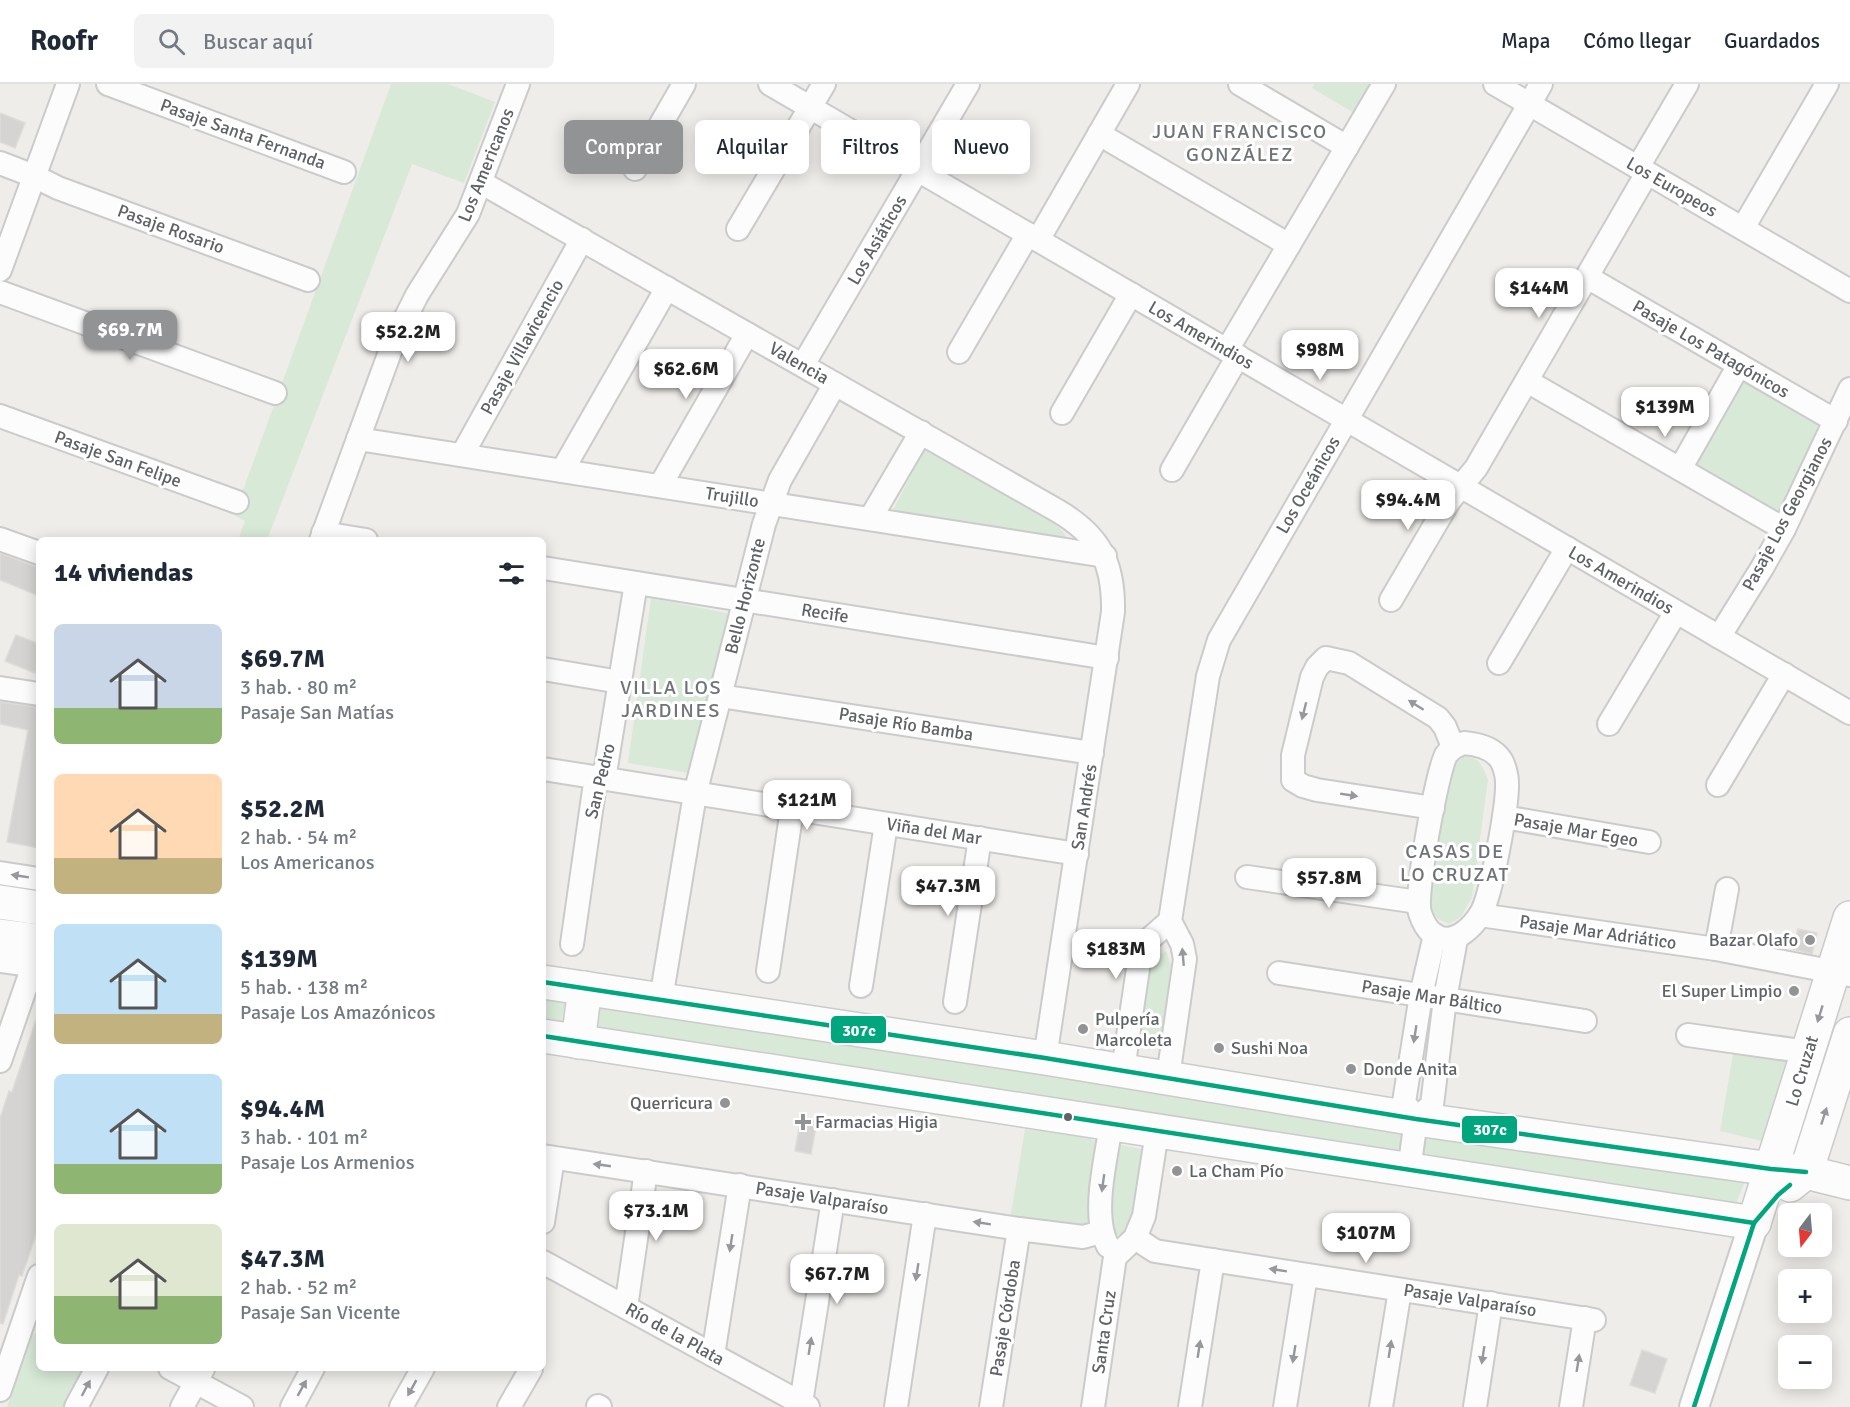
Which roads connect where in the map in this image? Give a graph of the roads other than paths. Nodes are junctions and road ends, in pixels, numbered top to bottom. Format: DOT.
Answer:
graph roads {
  1 [pos="68,84"];
  2 [pos="108,84"];
  3 [pos="518,84"];
  4 [pos="684,84"];
  5 [pos="770,84"];
  6 [pos="824,84"];
  7 [pos="968,84"];
  8 [pos="1128,84"];
  9 [pos="1240,84"];
  10 [pos="1384,84"];
  11 [pos="1495,84"];
  12 [pos="1541,84"];
  13 [pos="1687,84"];
  14 [pos="1827,84"];
  15 [pos="1530,104"];
  16 [pos="810,108"];
  17 [pos="664,120"];
  18 [pos="831,120"];
  19 [pos="1099,134"];
  20 [pos="1347,147"];
  21 [pos="0,164"];
  22 [pos="920,167"];
  23 [pos="1642,170"];
  24 [pos="920,171"];
  25 [pos="344,172"];
  26 [pos="916,174"];
  27 [pos="34,176"];
  28 [pos="482,183"];
  29 [pos="1743,228"];
  30 [pos="738,229"];
  31 [pos="1033,237"];
  32 [pos="582,239"];
  33 [pos="1289,245"];
  34 [pos="0,270"];
  35 [pos="1587,277"];
  36 [pos="308,280"];
  37 [pos="1849,287"];
  38 [pos="667,288"];
  39 [pos="0,292"];
  40 [pos="1131,294"];
  41 [pos="747,334"];
  42 [pos="959,352"];
  43 [pos="1232,353"];
  44 [pos="803,365"];
  45 [pos="1739,365"];
  46 [pos="1527,381"];
  47 [pos="835,384"];
  48 [pos="1850,389"];
  49 [pos="275,393"];
  50 [pos="1062,413"];
  51 [pos="0,416"];
  52 [pos="1346,420"];
  53 [pos="1836,421"];
  54 [pos="921,432"];
  55 [pos="358,439"];
  56 [pos="462,455"];
  57 [pos="1172,470"];
  58 [pos="1680,470"];
  59 [pos="562,471"];
  60 [pos="660,486"];
  61 [pos="1461,486"];
  62 [pos="237,502"];
  63 [pos="770,504"];
  64 [pos="870,519"];
  65 [pos="1784,529"];
  66 [pos="322,537"];
  67 [pos="0,539"];
  68 [pos="1567,548"];
  69 [pos="36,552"];
  70 [pos="1105,556"];
  71 [pos="546,568"];
  72 [pos="636,583"];
  73 [pos="745,600"];
  74 [pos="1391,600"];
  75 [pos="1676,612"];
  76 [pos="1719,637"];
  77 [pos="1107,658"];
  78 [pos="1499,663"];
  79 [pos="546,669"];
  80 [pos="1784,674"];
  81 [pos="620,681"];
  82 [pos="0,688"];
  83 [pos="36,694"];
  84 [pos="720,696"];
  85 [pos="1850,713"];
  86 [pos="1610,724"];
  87 [pos="1453,747"];
  88 [pos="1092,753"];
  89 [pos="546,769"];
  90 [pos="600,778"];
  91 [pos="1718,785"];
  92 [pos="695,794"];
  93 [pos="1433,807"];
  94 [pos="792,809"];
  95 [pos="1504,817"];
  96 [pos="886,824"];
  97 [pos="980,838"];
  98 [pos="1649,842"];
  99 [pos="1077,854"];
  100 [pos="0,873"];
  101 [pos="1247,877"];
  102 [pos="36,879"];
  103 [pos="1727,889"];
  104 [pos="0,902"];
  105 [pos="1418,902"];
  106 [pos="36,908"];
  107 [pos="1480,915"];
  108 [pos="1850,918"];
  109 [pos="1170,921"];
  110 [pos="0,936"];
  111 [pos="1446,937"];
  112 [pos="572,944"];
  113 [pos="1716,949"];
  114 [pos="36,957"];
  115 [pos="36,958"];
  116 [pos="0,961"];
  117 [pos="36,961"];
  118 [pos="768,971"];
  119 [pos="1279,973"];
  120 [pos="1842,973"];
  121 [pos="546,982"];
  122 [pos="861,986"];
  123 [pos="585,988"];
  124 [pos="1421,995"];
  125 [pos="661,999"];
  126 [pos="1445,999"];
  127 [pos="955,1002"];
  128 [pos="1585,1021"];
  129 [pos="1850,1034"];
  130 [pos="1688,1035"];
  131 [pos="546,1037"];
  132 [pos="578,1042"];
  133 [pos="1808,1052"];
  134 [pos="1045,1058"];
  135 [pos="0,1061"];
  136 [pos="1123,1070"];
  137 [pos="1168,1077"];
  138 [pos="1416,1119"];
  139 [pos="1111,1125"];
  140 [pos="1157,1132"];
  141 [pos="548,1157"];
  142 [pos="1771,1169"];
  143 [pos="646,1171"];
  144 [pos="1409,1171"];
  145 [pos="1806,1172"];
  146 [pos="546,1183"];
  147 [pos="1850,1183"];
  148 [pos="740,1185"];
  149 [pos="833,1200"];
  150 [pos="925,1214"];
  151 [pos="1754,1223"];
  152 [pos="1019,1229"];
  153 [pos="1101,1232"];
  154 [pos="1135,1238"];
  155 [pos="1115,1257"];
  156 [pos="1212,1260"];
  157 [pos="546,1264"];
  158 [pos="1306,1275"];
  159 [pos="1400,1290"];
  160 [pos="36,1294"];
  161 [pos="1491,1303"];
  162 [pos="626,1307"];
  163 [pos="713,1355"];
  164 [pos="95,1371"];
  165 [pos="183,1371"];
  166 [pos="311,1371"];
  167 [pos="421,1371"];
  168 [pos="535,1371"];
  169 [pos="200,1375"];
  170 [pos="0,1390"];
  171 [pos="804,1405"];
  172 [pos="76,1407"];
  173 [pos="182,1407"];
  174 [pos="242,1407"];
  175 [pos="292,1407"];
  176 [pos="401,1407"];
  177 [pos="509,1407"];
  178 [pos="896,1407"];
  179 [pos="991,1407"];
  180 [pos="1093,1407"];
  181 [pos="1190,1407"];
  182 [pos="1285,1407"];
  183 [pos="1381,1407"];
  184 [pos="1475,1407"];
  185 [pos="1571,1407"];
  186 [pos="1694,1407"];
  1 -- 27 [label="street"];
  2 -- 25 [label="street, Pasaje Santa Fernanda"];
  3 -- 28 [label="street, Los Americanos"];
  4 -- 17 [label="street"];
  5 -- 16 [label="street, Los Amerindios"];
  6 -- 16 [label="street"];
  7 -- 22 [label="street, Los Asiáticos"];
  8 -- 19 [label="street"];
  9 -- 20 [label="street"];
  10 -- 20 [label="street"];
  11 -- 15 [label="street, Los Europeos"];
  12 -- 15 [label="street, Los Oceánicos"];
  13 -- 23 [label="street"];
  14 -- 29 [label="street"];
  15 -- 23 [label="street, Los Europeos"];
  15 -- 52 [label="street, Los Oceánicos"];
  16 -- 18 [label="street, Los Amerindios"];
  16 -- 30 [label="street"];
  19 -- 31 [label="street"];
  19 -- 33 [label="street"];
  20 -- 33 [label="street"];
  21 -- 27 [label="street, Pasaje Rosario"];
  23 -- 29 [label="street, Los Europeos"];
  23 -- 35 [label="street"];
  24 -- 31 [label="street, Los Amerindios"];
  26 -- 44 [label="street, Los Asiáticos"];
  27 -- 34 [label="street"];
  27 -- 36 [label="street, Pasaje Rosario"];
  28 -- 32 [label="street, Valencia"];
  28 -- 55 [label="street, Los Americanos"];
  29 -- 37 [label="street, Los Europeos"];
  31 -- 40 [label="street, Los Amerindios"];
  31 -- 42 [label="street"];
  32 -- 38 [label="street, Valencia"];
  32 -- 56 [label="street, Pasaje Villavicencio"];
  33 -- 43 [label="street"];
  35 -- 45 [label="street, Pasaje Los Patagónicos"];
  35 -- 46 [label="street"];
  38 -- 41 [label="street, Valencia"];
  38 -- 59 [label="street"];
  39 -- 49 [label="street"];
  40 -- 43 [label="street, Los Amerindios"];
  40 -- 50 [label="street"];
  41 -- 44 [label="street, Valencia"];
  41 -- 60 [label="street"];
  43 -- 52 [label="street, Los Amerindios"];
  43 -- 57 [label="street"];
  44 -- 47 [label="street, Valencia"];
  45 -- 53 [label="street, Pasaje Los Patagónicos"];
  45 -- 58 [label="street"];
  46 -- 58 [label="street"];
  46 -- 61 [label="street"];
  47 -- 54 [label="street, Valencia"];
  47 -- 63 [label="street, Bello Horizonte"];
  48 -- 53 [label="street, Pasaje Los Georgianos"];
  51 -- 62 [label="street, Pasaje San Felipe"];
  52 -- 61 [label="street, Los Amerindios"];
  52 -- 109 [label="street, Los Oceánicos"];
  53 -- 65 [label="street, Pasaje Los Georgianos"];
  54 -- 64 [label="street"];
  54 -- 70 [label="street, Valencia"];
  55 -- 56 [label="street, Trujillo"];
  55 -- 66 [label="street, Los Americanos"];
  56 -- 59 [label="street, Trujillo"];
  58 -- 65 [label="street"];
  59 -- 60 [label="street, Trujillo"];
  60 -- 63 [label="street, Trujillo"];
  61 -- 68 [label="street, Los Amerindios"];
  61 -- 74 [label="street"];
  63 -- 64 [label="street, Trujillo"];
  63 -- 73 [label="street, Bello Horizonte"];
  64 -- 70 [label="street, Trujillo"];
  65 -- 76 [label="street, Pasaje Los Georgianos"];
  67 -- 69 [label="street"];
  68 -- 75 [label="street, Los Amerindios"];
  68 -- 78 [label="street"];
  70 -- 77 [label="street, San Andrés"];
  71 -- 72 [label="street, Recife"];
  72 -- 73 [label="street, Recife"];
  72 -- 81 [label="street, San Pedro"];
  73 -- 77 [label="street, Recife"];
  73 -- 84 [label="street, Bello Horizonte"];
  75 -- 76 [label="street, Los Amerindios"];
  75 -- 86 [label="street"];
  76 -- 80 [label="street, Los Amerindios"];
  77 -- 88 [label="street, San Andrés"];
  79 -- 81 [label="street"];
  80 -- 85 [label="street, Los Amerindios"];
  80 -- 91 [label="street"];
  81 -- 90 [label="street, San Pedro"];
  82 -- 83 [label="street"];
  84 -- 88 [label="street, Pasaje Río Bamba"];
  84 -- 92 [label="street, Bello Horizonte"];
  87 -- 93 [label="street"];
  87 -- 93 [label="street, one-way"];
  87 -- 95 [label="street"];
  88 -- 99 [label="street, San Andrés"];
  89 -- 90 [label="street, Viña del Mar"];
  90 -- 92 [label="street, Viña del Mar"];
  90 -- 112 [label="street, San Pedro"];
  92 -- 94 [label="street, Viña del Mar"];
  92 -- 125 [label="street, Bello Horizonte"];
  93 -- 105 [label="street"];
  94 -- 96 [label="street, Viña del Mar"];
  94 -- 118 [label="street"];
  95 -- 98 [label="street, Pasaje Mar Egeo"];
  95 -- 107 [label="street"];
  96 -- 97 [label="street, Viña del Mar"];
  96 -- 122 [label="street"];
  97 -- 99 [label="street, Viña del Mar"];
  97 -- 127 [label="street"];
  99 -- 134 [label="street, San Andrés"];
  102 -- 100 [label="street, one-way"];
  101 -- 105 [label="street"];
  103 -- 113 [label="street"];
  104 -- 106 [label="main road"];
  105 -- 111 [label="street"];
  107 -- 111 [label="street"];
  107 -- 113 [label="street, Pasaje Mar Adriático"];
  108 -- 120 [label="main road, Lo Cruzat"];
  109 -- 136 [label="street"];
  137 -- 109 [label="street, one-way"];
  110 -- 114 [label="main road"];
  111 -- 124 [label="street"];
  111 -- 126 [label="street"];
  113 -- 120 [label="street, Pasaje Mar Adriático"];
  115 -- 116 [label="street"];
  117 -- 135 [label="street"];
  119 -- 124 [label="street, Pasaje Mar Báltico"];
  120 -- 133 [label="main road, Lo Cruzat, one-way"];
  121 -- 123 [label="main road"];
  123 -- 125 [label="main road"];
  123 -- 132 [label="main road"];
  124 -- 126 [label="street, Pasaje Mar Báltico"];
  124 -- 138 [label="street, one-way"];
  125 -- 134 [label="main road"];
  126 -- 128 [label="street, Pasaje Mar Báltico"];
  126 -- 138 [label="street"];
  145 -- 129 [label="main road, Lo Cruzat, one-way"];
  130 -- 133 [label="street"];
  131 -- 132 [label="main road"];
  132 -- 139 [label="main road"];
  133 -- 142 [label="main road, Lo Cruzat"];
  134 -- 136 [label="main road"];
  136 -- 137 [label="main road"];
  137 -- 138 [label="main road"];
  138 -- 142 [label="main road"];
  138 -- 144 [label="street"];
  139 -- 140 [label="main road"];
  139 -- 153 [label="street, one-way"];
  140 -- 144 [label="main road"];
  140 -- 154 [label="street"];
  143 -- 141 [label="street, Pasaje Valparaíso, one-way"];
  141 -- 146 [label="street"];
  142 -- 145 [label="main road"];
  142 -- 151 [label="main road, Lo Cruzat"];
  143 -- 148 [label="street, Pasaje Valparaíso"];
  143 -- 162 [label="street"];
  144 -- 151 [label="main road"];
  145 -- 147 [label="main road"];
  145 -- 151 [label="main road, Lo Cruzat"];
  148 -- 149 [label="street, Pasaje Valparaíso"];
  148 -- 163 [label="street, one-way"];
  149 -- 150 [label="street, Pasaje Valparaíso"];
  171 -- 149 [label="street, one-way"];
  152 -- 150 [label="street, Pasaje Valparaíso, one-way"];
  150 -- 178 [label="street, one-way"];
  151 -- 186 [label="street, Lo Cruzat"];
  152 -- 153 [label="street, Pasaje Valparaíso"];
  152 -- 179 [label="street, Pasaje Córdoba"];
  153 -- 155 [label="street"];
  154 -- 155 [label="street"];
  154 -- 156 [label="street, Pasaje Valparaíso"];
  155 -- 180 [label="street, Santa Cruz"];
  158 -- 156 [label="street, Pasaje Valparaíso, one-way"];
  181 -- 156 [label="street, one-way"];
  157 -- 162 [label="street, Río de la Plata"];
  158 -- 159 [label="street, Pasaje Valparaíso"];
  158 -- 182 [label="street, one-way"];
  159 -- 161 [label="street, Pasaje Valparaíso"];
  183 -- 159 [label="street, one-way"];
  160 -- 170 [label="street"];
  161 -- 184 [label="street, one-way"];
  185 -- 161 [label="street, Pasaje Valparaíso, one-way"];
  162 -- 163 [label="street, Río de la Plata"];
  163 -- 171 [label="street, Río de la Plata"];
  172 -- 164 [label="street, one-way"];
  165 -- 169 [label="street"];
  175 -- 166 [label="street, one-way"];
  167 -- 176 [label="street, one-way"];
  168 -- 177 [label="street"];
  169 -- 173 [label="street"];
  169 -- 174 [label="street"];
}
